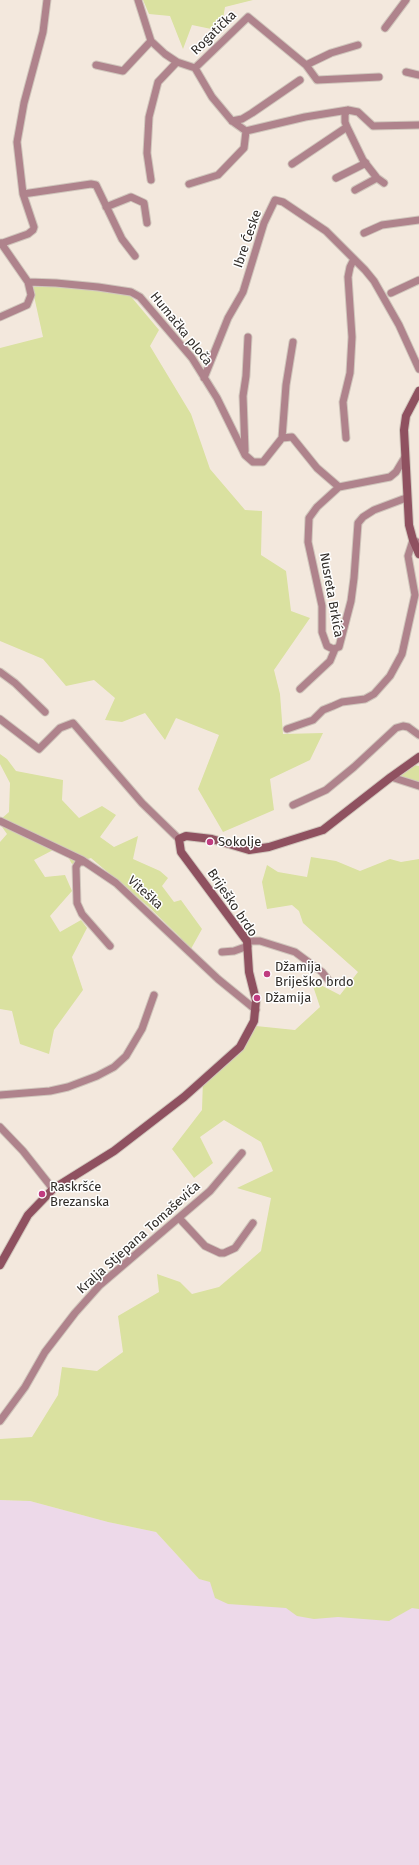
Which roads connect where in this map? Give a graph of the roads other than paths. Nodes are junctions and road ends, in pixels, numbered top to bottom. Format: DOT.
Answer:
graph roads {
  1 [pos="47,0"];
  2 [pos="138,0"];
  3 [pos="406,0"];
  4 [pos="385,28"];
  5 [pos="151,41"];
  6 [pos="358,45"];
  7 [pos="177,62"];
  8 [pos="96,65"];
  9 [pos="306,65"];
  10 [pos="195,68"];
  11 [pos="406,72"];
  12 [pos="419,75"];
  13 [pos="379,77"];
  14 [pos="300,80"];
  15 [pos="348,110"];
  16 [pos="232,121"];
  17 [pos="419,125"];
  18 [pos="347,127"];
  19 [pos="246,131"];
  20 [pos="366,163"];
  21 [pos="292,164"];
  22 [pos="336,178"];
  23 [pos="377,178"];
  24 [pos="151,180"];
  25 [pos="384,183"];
  26 [pos="189,184"];
  27 [pos="355,190"];
  28 [pos="23,194"];
  29 [pos="106,207"];
  30 [pos="419,220"];
  31 [pos="147,222"];
  32 [pos="364,233"];
  33 [pos="1,243"];
  34 [pos="134,256"];
  35 [pos="354,259"];
  36 [pos="419,280"];
  37 [pos="28,282"];
  38 [pos="391,293"];
  39 [pos="0,317"];
  40 [pos="248,337"];
  41 [pos="293,342"];
  42 [pos="419,368"];
  43 [pos="204,378"];
  44 [pos="419,391"];
  45 [pos="282,438"];
  46 [pos="346,438"];
  47 [pos="245,455"];
  48 [pos="405,457"];
  49 [pos="340,487"];
  50 [pos="406,498"];
  51 [pos="416,542"];
  52 [pos="419,554"];
  53 [pos="335,649"];
  54 [pos="0,672"];
  55 [pos="300,688"];
  56 [pos="45,712"];
  57 [pos="0,719"];
  58 [pos="288,729"];
  59 [pos="419,735"];
  60 [pos="419,759"];
  61 [pos="391,777"];
  62 [pos="419,786"];
  63 [pos="293,805"];
  64 [pos="0,821"];
  65 [pos="179,839"];
  66 [pos="84,862"];
  67 [pos="247,944"];
  68 [pos="110,946"];
  69 [pos="222,952"];
  70 [pos="329,981"];
  71 [pos="154,995"];
  72 [pos="256,1010"];
  73 [pos="0,1095"];
  74 [pos="0,1127"];
  75 [pos="242,1154"];
  76 [pos="53,1189"];
  77 [pos="179,1218"];
  78 [pos="253,1222"];
  79 [pos="0,1265"];
  80 [pos="0,1421"];
  1 -- 28 [label="street"];
  2 -- 5 [label="street, Rogatička"];
  3 -- 4 [label="street"];
  5 -- 7 [label="street, Rogatička"];
  5 -- 8 [label="street"];
  6 -- 9 [label="street"];
  7 -- 10 [label="street, Rogatička"];
  7 -- 24 [label="street, Rogatička"];
  9 -- 10 [label="street, Rogatička"];
  9 -- 13 [label="street, Rogatička"];
  10 -- 16 [label="street, Rogatička"];
  11 -- 12 [label="street"];
  14 -- 16 [label="street"];
  15 -- 17 [label="street"];
  15 -- 18 [label="street"];
  15 -- 19 [label="street"];
  16 -- 19 [label="street, Rogatička"];
  18 -- 20 [label="street"];
  18 -- 21 [label="street"];
  19 -- 26 [label="street"];
  20 -- 22 [label="street"];
  20 -- 23 [label="street"];
  23 -- 25 [label="street"];
  23 -- 27 [label="street"];
  28 -- 29 [label="street"];
  28 -- 33 [label="street"];
  29 -- 31 [label="street"];
  29 -- 34 [label="street"];
  30 -- 32 [label="street"];
  33 -- 37 [label="street"];
  35 -- 42 [label="street, Ibre Ćeske"];
  35 -- 43 [label="street, Ibre Ćeske"];
  35 -- 46 [label="street"];
  36 -- 38 [label="street"];
  37 -- 39 [label="street"];
  37 -- 43 [label="street, Humačka ploča"];
  40 -- 47 [label="street"];
  41 -- 45 [label="street"];
  43 -- 47 [label="street, Humačka ploča"];
  44 -- 48 [label="street"];
  45 -- 47 [label="street"];
  45 -- 49 [label="street"];
  48 -- 49 [label="street"];
  48 -- 50 [label="street"];
  49 -- 53 [label="street, Nusreta Brkića"];
  50 -- 51 [label="street"];
  50 -- 53 [label="street, Nusreta Brkića"];
  51 -- 52 [label="street"];
  51 -- 58 [label="street"];
  53 -- 55 [label="street"];
  54 -- 56 [label="street"];
  57 -- 65 [label="street, Briješko brdo"];
  59 -- 63 [label="street"];
  60 -- 61 [label="street"];
  61 -- 62 [label="street"];
  61 -- 65 [label="street"];
  64 -- 66 [label="street, Viteška"];
  65 -- 67 [label="street, Briješko brdo"];
  66 -- 68 [label="street"];
  66 -- 72 [label="street, Viteška"];
  67 -- 69 [label="street"];
  67 -- 70 [label="street"];
  67 -- 72 [label="street, Briješko brdo"];
  71 -- 73 [label="street"];
  72 -- 76 [label="street, Briješko brdo"];
  74 -- 76 [label="street"];
  75 -- 77 [label="street, Kralja Stjepana Tomaševića"];
  76 -- 79 [label="street, Briješko brdo"];
  77 -- 78 [label="street"];
  77 -- 80 [label="street, Kralja Stjepana Tomaševića"];
}
